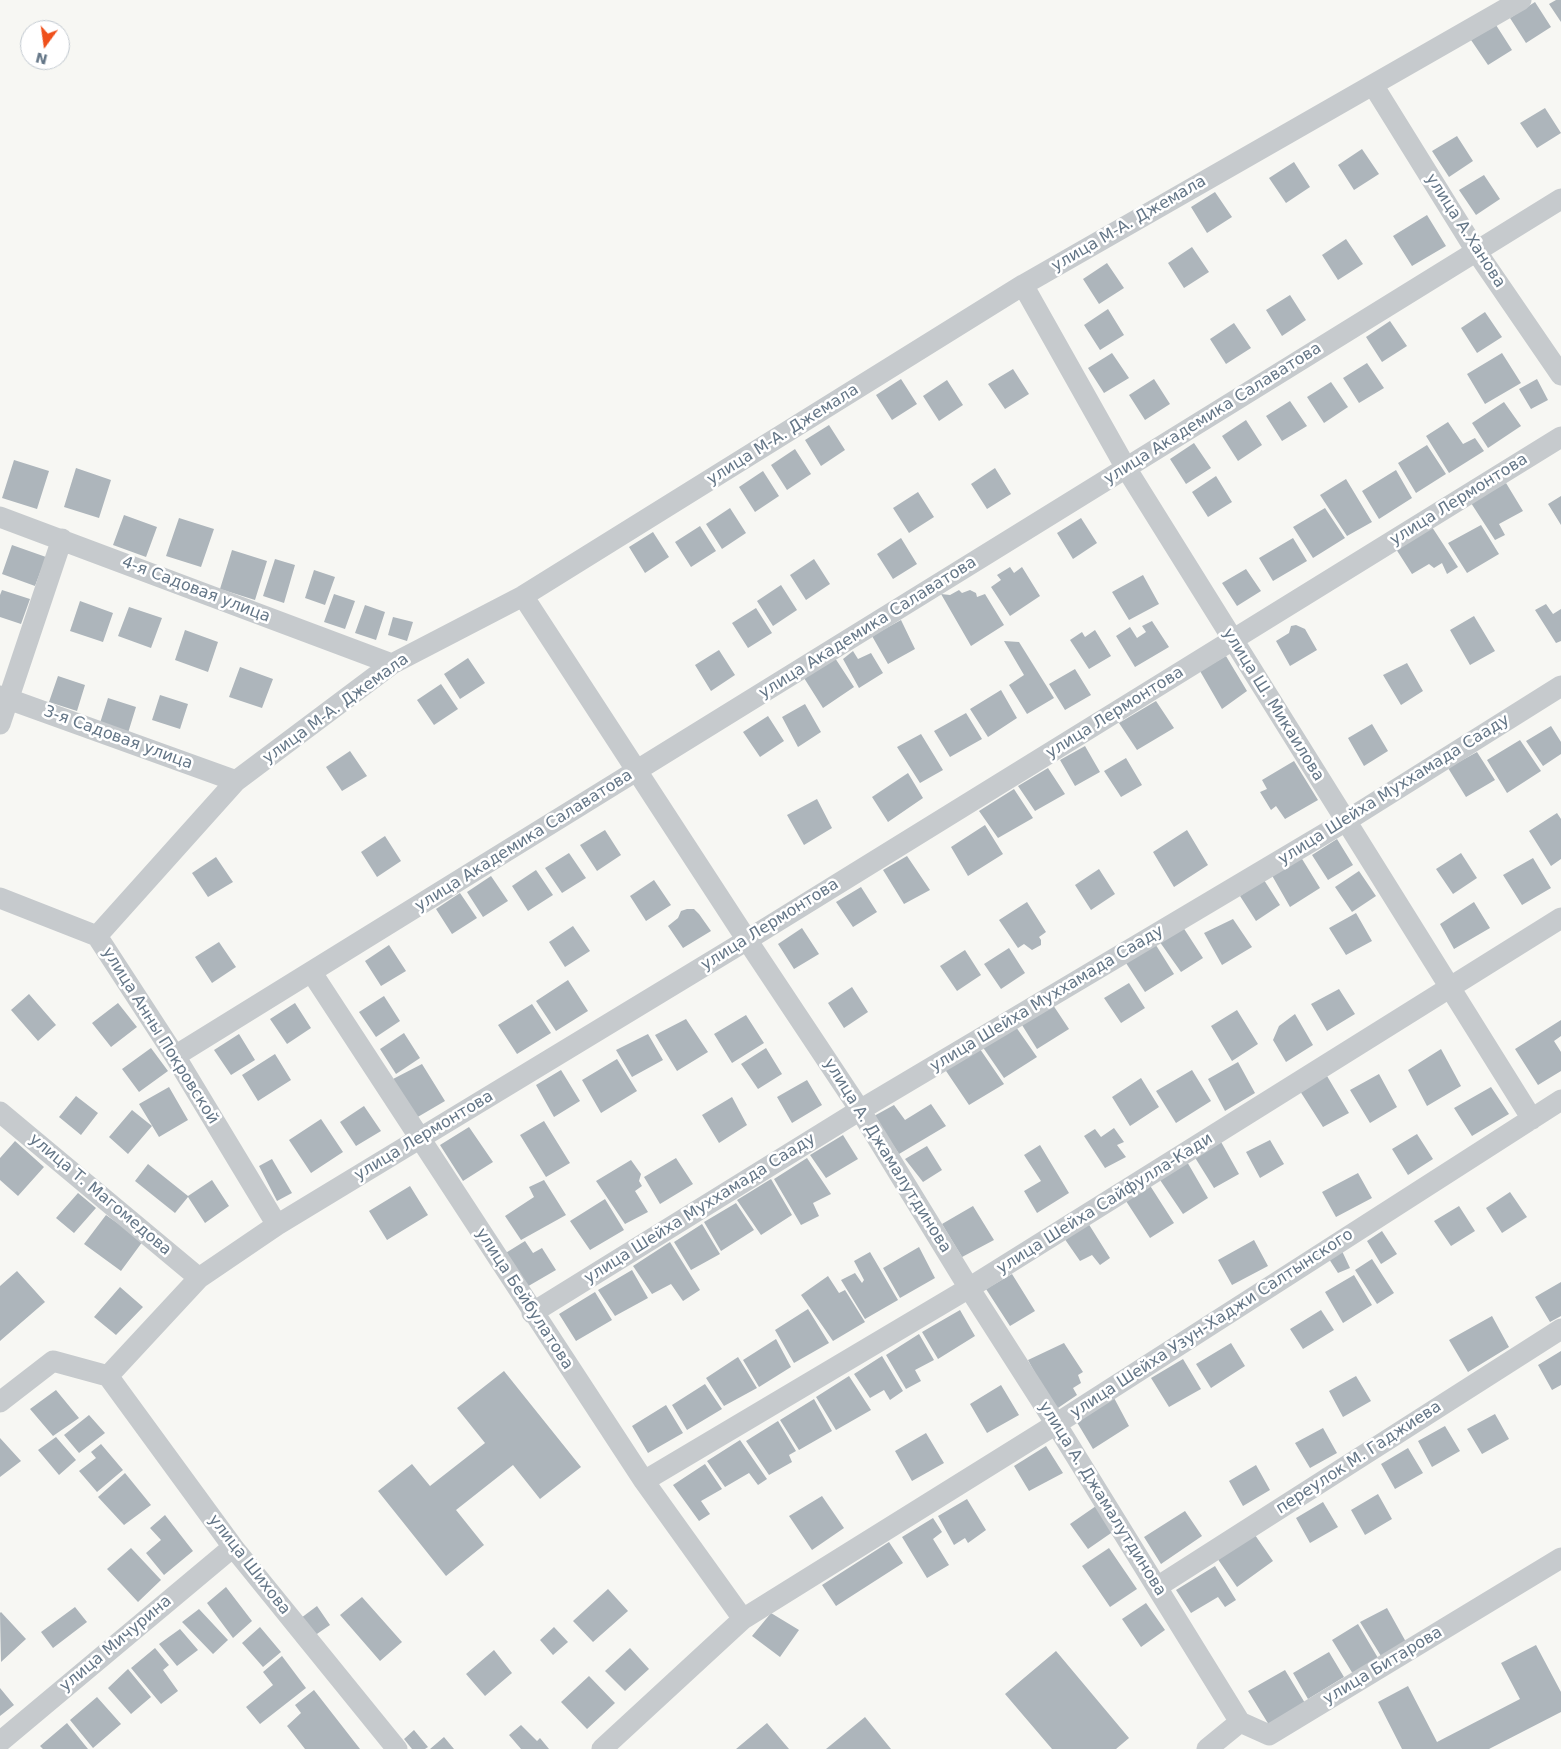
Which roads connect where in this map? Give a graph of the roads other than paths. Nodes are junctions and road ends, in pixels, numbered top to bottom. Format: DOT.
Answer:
graph roads {
  1 [pos="1521,0"];
  2 [pos="1373,85"];
  3 [pos="1561,199"];
  4 [pos="1476,251"];
  5 [pos="1023,285"];
  6 [pos="1561,375"];
  7 [pos="1561,437"];
  8 [pos="1126,468"];
  9 [pos="0,517"];
  10 [pos="62,539"];
  11 [pos="523,596"];
  12 [pos="1233,640"];
  13 [pos="392,664"];
  14 [pos="1561,686"];
  15 [pos="4,697"];
  16 [pos="0,724"];
  17 [pos="637,771"];
  18 [pos="236,780"];
  19 [pos="1346,822"];
  20 [pos="0,898"];
  21 [pos="1561,918"];
  22 [pos="97,936"];
  23 [pos="747,940"];
  24 [pos="312,972"];
  25 [pos="1450,988"];
  26 [pos="175,1056"];
  27 [pos="1561,1100"];
  28 [pos="860,1110"];
  29 [pos="0,1112"];
  30 [pos="1532,1119"];
  31 [pos="419,1138"];
  32 [pos="277,1225"];
  33 [pos="199,1278"];
  34 [pos="970,1288"];
  35 [pos="532,1313"];
  36 [pos="1561,1329"];
  37 [pos="108,1376"];
  38 [pos="0,1402"];
  39 [pos="1056,1424"];
  40 [pos="644,1481"];
  41 [pos="233,1547"];
  42 [pos="1561,1558"];
  43 [pos="1157,1587"];
  44 [pos="743,1619"];
  45 [pos="1240,1722"];
  46 [pos="0,1742"];
  47 [pos="388,1746"];
  48 [pos="602,1749"];
  49 [pos="1207,1749"];
  1 -- 2 [label="street, улица М-А. Джемала"];
  2 -- 4 [label="street, улица А.Ханова"];
  2 -- 5 [label="street, улица М-А. Джемала"];
  3 -- 4 [label="street, улица Академика Салаватова"];
  4 -- 6 [label="street, улица А.Ханова"];
  4 -- 8 [label="street, улица Академика Салаватова"];
  5 -- 8 [label="street, улица Ш. Микаилова"];
  5 -- 11 [label="street, улица М-А. Джемала"];
  7 -- 12 [label="street, улица Лермонтова"];
  8 -- 12 [label="street, улица Ш. Микаилова"];
  8 -- 17 [label="street, улица Академика Салаватова"];
  9 -- 10 [label="street, 4-я Садовая улица"];
  10 -- 13 [label="street, 4-я Садовая улица"];
  10 -- 15 [label="street"];
  11 -- 13 [label="street, улица М-А. Джемала"];
  11 -- 17 [label="street, улица А. Джамалутдинова"];
  12 -- 19 [label="street, улица Ш. Микаилова"];
  12 -- 23 [label="street, улица Лермонтова"];
  13 -- 18 [label="street, улица М-А. Джемала"];
  14 -- 19 [label="street, улица Шейха Муххамада Сааду"];
  15 -- 16 [label="street"];
  15 -- 18 [label="street, 3-я Садовая улица"];
  17 -- 23 [label="street, улица А. Джамалутдинова"];
  17 -- 24 [label="street, улица Академика Салаватова"];
  18 -- 22 [label="street, улица М-А. Джемала"];
  19 -- 25 [label="street, улица Ш. Микаилова"];
  19 -- 28 [label="street, улица Шейха Муххамада Сааду"];
  20 -- 22 [label="street, улица Анны Покровской"];
  21 -- 25 [label="street, улица Шейха Сайфулла-Кади"];
  22 -- 26 [label="street, улица Анны Покровской"];
  23 -- 28 [label="street, улица А. Джамалутдинова"];
  23 -- 31 [label="street, улица Лермонтова"];
  24 -- 26 [label="street, улица Академика Салаватова"];
  24 -- 31 [label="street, улица Бейбулатова"];
  25 -- 30 [label="street, улица Ш. Микаилова"];
  25 -- 34 [label="street, улица Шейха Сайфулла-Кади"];
  26 -- 32 [label="street, улица Анны Покровской"];
  27 -- 30 [label="street, улица Шейха Узун-Хаджи Салтынского"];
  28 -- 34 [label="street, улица А. Джамалутдинова"];
  28 -- 35 [label="street, улица Шейха Муххамада Сааду"];
  29 -- 33 [label="street, улица Т. Магомедова"];
  30 -- 39 [label="street, улица Шейха Узун-Хаджи Салтынского"];
  31 -- 32 [label="street, улица Лермонтова"];
  31 -- 35 [label="street, улица Бейбулатова"];
  32 -- 33 [label="street, улица Лермонтова"];
  33 -- 37 [label="street, улица Лермонтова"];
  34 -- 39 [label="street, улица А. Джамалутдинова"];
  34 -- 40 [label="street, улица Шейха Сайфулла-Кади"];
  35 -- 40 [label="street, улица Бейбулатова"];
  36 -- 43 [label="street, переулок М. Гаджиева"];
  37 -- 38 [label="street"];
  37 -- 41 [label="street, улица Шихова"];
  39 -- 43 [label="street, улица А. Джамалутдинова"];
  39 -- 44 [label="street, улица Шейха Узун-Хаджи Салтынского"];
  40 -- 44 [label="street, улица Бейбулатова"];
  41 -- 46 [label="street, улица Мичурина"];
  41 -- 47 [label="street, улица Шихова"];
  42 -- 45 [label="street, улица Битарова"];
  43 -- 45 [label="street, улица А. Джамалутдинова"];
  44 -- 48 [label="street, улица Шейха Узун-Хаджи Салтынского"];
  45 -- 49 [label="street"];
}
